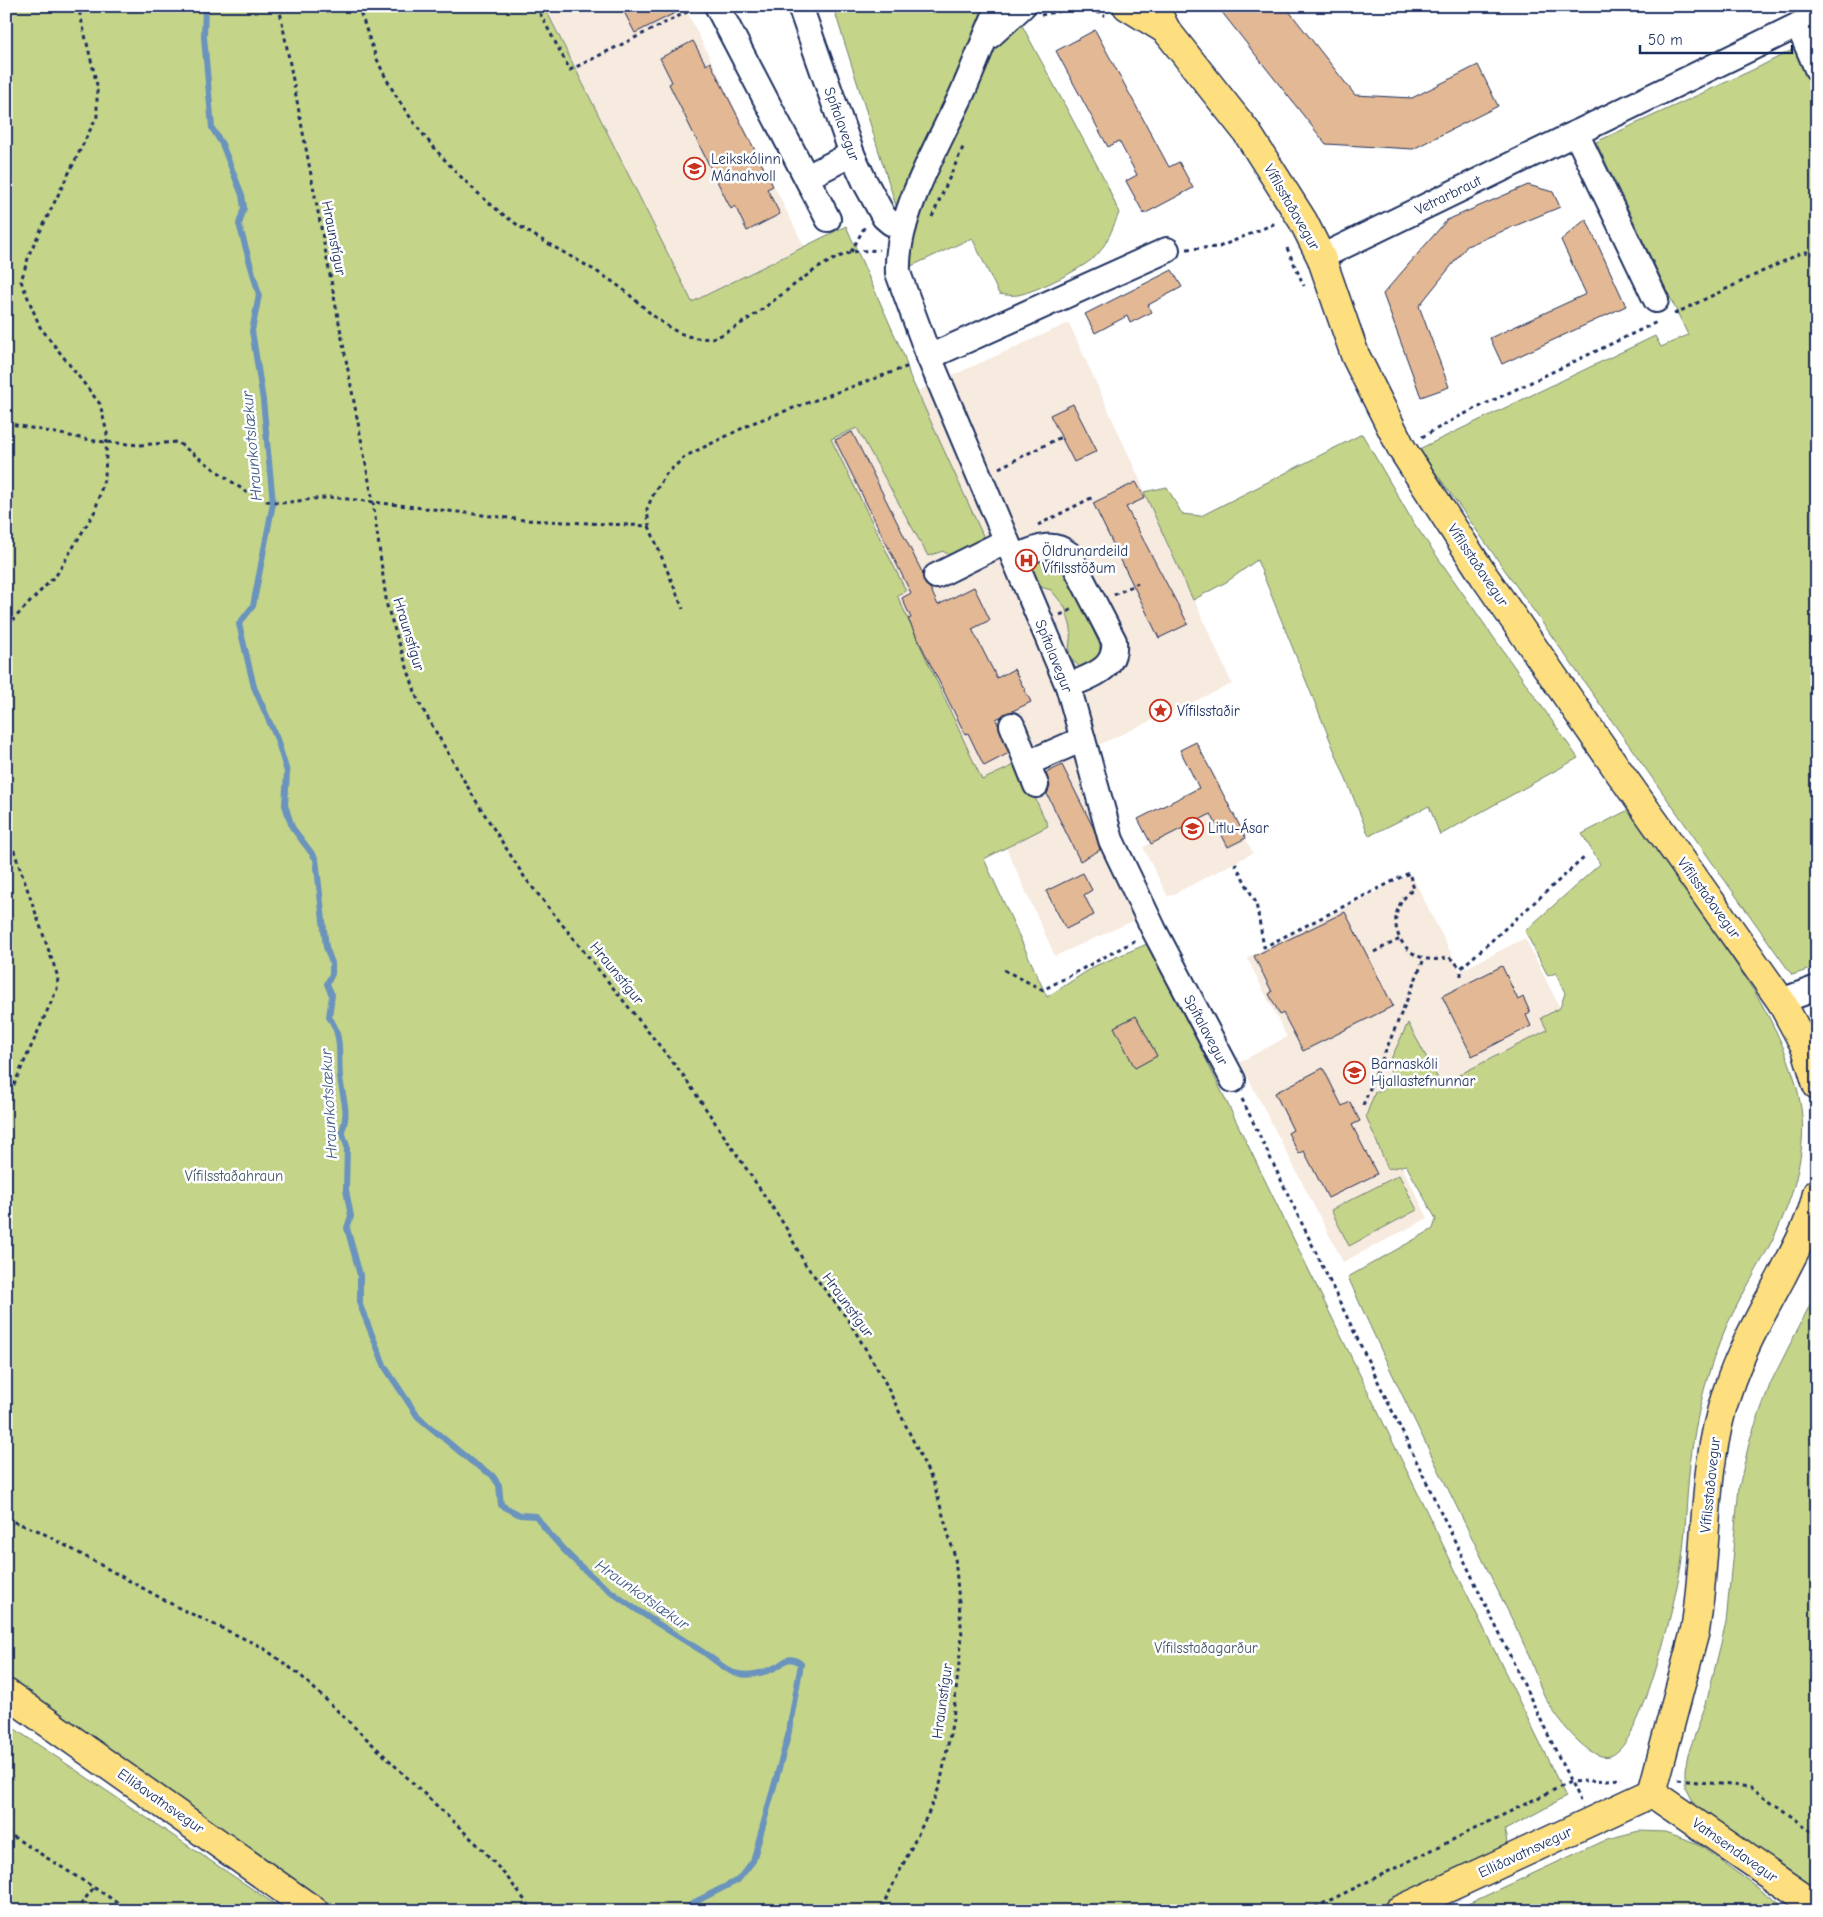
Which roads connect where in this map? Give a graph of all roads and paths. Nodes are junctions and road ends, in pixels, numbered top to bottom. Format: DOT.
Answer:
graph roads {
  1 [pos="78,6"];
  2 [pos="279,6"];
  3 [pos="358,6"];
  4 [pos="536,6"];
  5 [pos="698,6"];
  6 [pos="717,6"];
  7 [pos="800,6"];
  8 [pos="999,6"];
  9 [pos="1023,6"];
  10 [pos="1127,6"];
  11 [pos="1160,18"];
  12 [pos="1807,20"];
  13 [pos="987,39"];
  14 [pos="1817,69"];
  15 [pos="1576,133"];
  16 [pos="968,136"];
  17 [pos="852,154"];
  18 [pos="807,177"];
  19 [pos="828,219"];
  20 [pos="929,223"];
  21 [pos="1276,223"];
  22 [pos="904,226"];
  23 [pos="899,249"];
  24 [pos="1167,250"];
  25 [pos="1817,254"];
  26 [pos="1321,256"];
  27 [pos="1656,300"];
  28 [pos="929,357"];
  29 [pos="6,422"];
  30 [pos="1061,437"];
  31 [pos="106,442"];
  32 [pos="1402,449"];
  33 [pos="980,478"];
  34 [pos="1095,496"];
  35 [pos="373,502"];
  36 [pos="649,526"];
  37 [pos="1010,549"];
  38 [pos="936,576"];
  39 [pos="1138,583"];
  40 [pos="1094,601"];
  41 [pos="683,609"];
  42 [pos="1042,624"];
  43 [pos="6,627"];
  44 [pos="1068,686"];
  45 [pos="1012,725"];
  46 [pos="1083,739"];
  47 [pos="6,836"];
  48 [pos="1585,857"];
  49 [pos="1235,863"];
  50 [pos="1154,930"];
  51 [pos="1400,939"];
  52 [pos="1374,952"];
  53 [pos="1424,958"];
  54 [pos="1461,968"];
  55 [pos="1004,970"];
  56 [pos="1461,976"];
  57 [pos="1817,988"];
  58 [pos="1781,1001"];
  59 [pos="1233,1080"];
  60 [pos="1817,1086"];
  61 [pos="6,1095"];
  62 [pos="1363,1105"];
  63 [pos="1817,1193"];
  64 [pos="6,1519"];
  65 [pos="6,1693"];
  66 [pos="1570,1782"];
  67 [pos="1654,1785"];
  68 [pos="1591,1821"];
  69 [pos="6,1832"];
  70 [pos="1817,1835"];
  71 [pos="94,1887"];
  72 [pos="1817,1907"];
  73 [pos="76,1911"];
  74 [pos="131,1911"];
  75 [pos="314,1911"];
  76 [pos="533,1911"];
  77 [pos="880,1911"];
  78 [pos="1308,1911"];
  79 [pos="1398,1911"];
  1 -- 31 [label="path"];
  2 -- 35 [label="path, Hraunstígur"];
  3 -- 23 [label="path"];
  4 -- 5 [label="path"];
  6 -- 18 [label="street"];
  7 -- 17 [label="street, Spítalavegur"];
  8 -- 13 [label="street, Spítalavegur"];
  9 -- 13 [label="street, Spítalavegur"];
  10 -- 11 [label="main road, Vífilsstaðavegur"];
  11 -- 26 [label="main road, Vífilsstaðavegur"];
  12 -- 14 [label="street, Vetrarbraut"];
  12 -- 15 [label="street, Vetrarbraut"];
  13 -- 22 [label="street, Spítalavegur"];
  15 -- 26 [label="street, Vetrarbraut"];
  15 -- 27 [label="street"];
  16 -- 20 [label="path"];
  17 -- 18 [label="street"];
  17 -- 22 [label="street, Spítalavegur"];
  18 -- 19 [label="street"];
  21 -- 24 [label="path"];
  22 -- 23 [label="street, Spítalavegur"];
  23 -- 28 [label="street, Spítalavegur"];
  24 -- 28 [label="street"];
  25 -- 32 [label="path"];
  26 -- 32 [label="main road, Vífilsstaðavegur"];
  28 -- 33 [label="street, Spítalavegur"];
  28 -- 36 [label="path"];
  29 -- 31 [label="path"];
  30 -- 33 [label="path"];
  31 -- 35 [label="path"];
  31 -- 43 [label="path"];
  32 -- 58 [label="main road, Vífilsstaðavegur"];
  33 -- 37 [label="street, Spítalavegur"];
  34 -- 37 [label="path"];
  35 -- 36 [label="path"];
  35 -- 77 [label="path, Hraunstígur"];
  36 -- 41 [label="path"];
  37 -- 38 [label="street"];
  37 -- 40 [label="street"];
  37 -- 42 [label="street, Spítalavegur"];
  39 -- 40 [label="path"];
  40 -- 42 [label="path"];
  40 -- 44 [label="street"];
  42 -- 44 [label="street, Spítalavegur"];
  44 -- 46 [label="street, Spítalavegur"];
  45 -- 46 [label="street"];
  46 -- 50 [label="street, Spítalavegur"];
  47 -- 61 [label="path"];
  48 -- 54 [label="path"];
  49 -- 51 [label="path"];
  50 -- 55 [label="path"];
  50 -- 59 [label="street, Spítalavegur"];
  51 -- 52 [label="path"];
  51 -- 53 [label="path"];
  53 -- 54 [label="path"];
  53 -- 62 [label="path"];
  54 -- 56 [label="path"];
  57 -- 58 [label="street"];
  58 -- 60 [label="main road, Vífilsstaðavegur"];
  59 -- 66 [label="path"];
  63 -- 67 [label="main road, Vífilsstaðavegur"];
  64 -- 76 [label="path"];
  65 -- 75 [label="main road, Elliðavatnsvegur"];
  66 -- 67 [label="path"];
  66 -- 68 [label="path"];
  66 -- 78 [label="path"];
  67 -- 68 [label="main road, Elliðavatnsvegur"];
  67 -- 70 [label="path"];
  67 -- 72 [label="main road, Vatnsendavegur"];
  68 -- 79 [label="main road, Elliðavatnsvegur"];
  69 -- 71 [label="path"];
  71 -- 73 [label="path"];
  71 -- 74 [label="path"];
}
